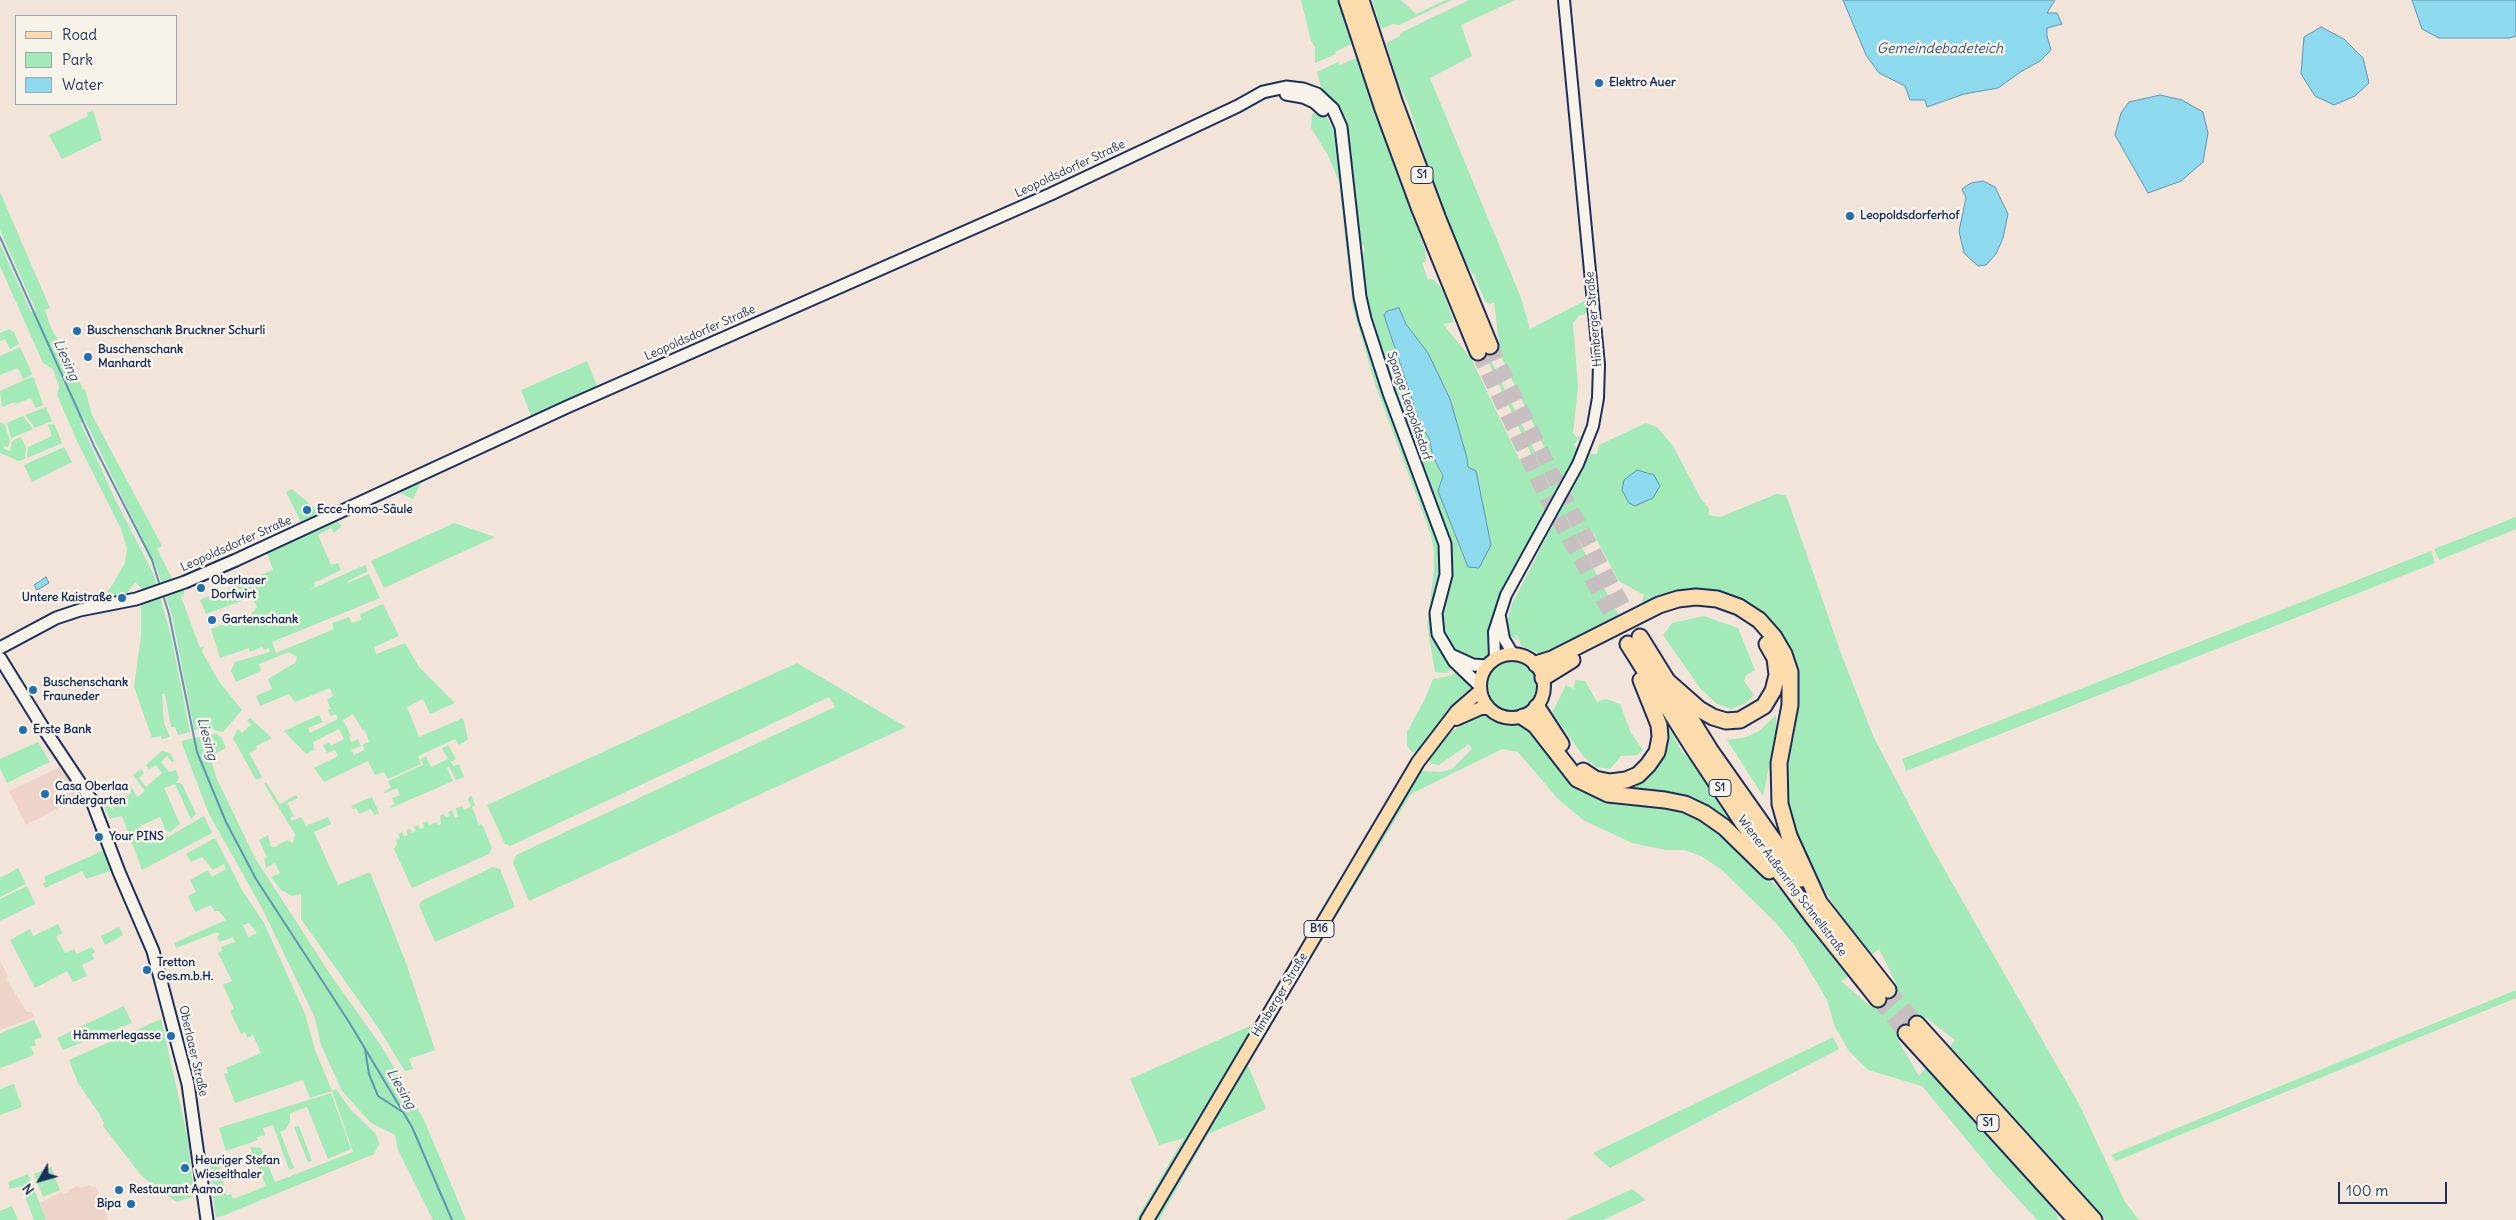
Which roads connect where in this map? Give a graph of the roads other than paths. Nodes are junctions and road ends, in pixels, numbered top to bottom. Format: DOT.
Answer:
graph roads {
  1 [pos="1347,0"];
  2 [pos="1361,0"];
  3 [pos="1564,0"];
  4 [pos="1291,90"];
  5 [pos="1500,616"];
  6 [pos="1634,645"];
  7 [pos="0,648"];
  8 [pos="1450,654"];
  9 [pos="1513,654"];
  10 [pos="0,658"];
  11 [pos="1491,662"];
  12 [pos="1536,664"];
  13 [pos="1544,678"];
  14 [pos="1666,680"];
  15 [pos="1480,689"];
  16 [pos="1537,707"];
  17 [pos="1488,708"];
  18 [pos="1523,716"];
  19 [pos="1450,722"];
  20 [pos="1816,910"];
  21 [pos="1883,994"];
  22 [pos="207,1220"];
  23 [pos="1147,1220"];
  24 [pos="2076,1220"];
  25 [pos="2094,1220"];
  1 -- 2 [label="highway, S1"];
  3 -- 5 [label="street, Himberger Straße"];
  4 -- 7 [label="main road, Leopoldsdorfer Straße"];
  4 -- 8 [label="main road, Spange Leopoldsdorf"];
  5 -- 9 [label="street, Himberger Straße"];
  5 -- 11 [label="street, Himberger Straße"];
  6 -- 14 [label="highway, Wiener Außenring Schnellstraße / S1"];
  6 -- 16 [label="highway"];
  6 -- 20 [label="highway, Wiener Außenring Schnellstraße / S1"];
  8 -- 11 [label="main road"];
  8 -- 15 [label="main road, Spange Leopoldsdorf"];
  9 -- 11 [label="main road"];
  9 -- 12 [label="main road"];
  10 -- 22 [label="main road, Oberlaaer Straße"];
  11 -- 15 [label="main road"];
  12 -- 13 [label="main road"];
  12 -- 20 [label="highway"];
  13 -- 14 [label="highway"];
  13 -- 16 [label="main road"];
  14 -- 20 [label="highway, Wiener Außenring Schnellstraße / S1"];
  15 -- 17 [label="main road"];
  15 -- 19 [label="main road, Himberger Straße / B16"];
  16 -- 18 [label="main road"];
  17 -- 18 [label="main road"];
  17 -- 19 [label="main road, Himberger Straße / B16"];
  18 -- 20 [label="highway"];
  19 -- 23 [label="main road, Himberger Straße / B16"];
  20 -- 21 [label="highway, Wiener Außenring Schnellstraße / S1"];
  24 -- 25 [label="highway, S1"];
}
